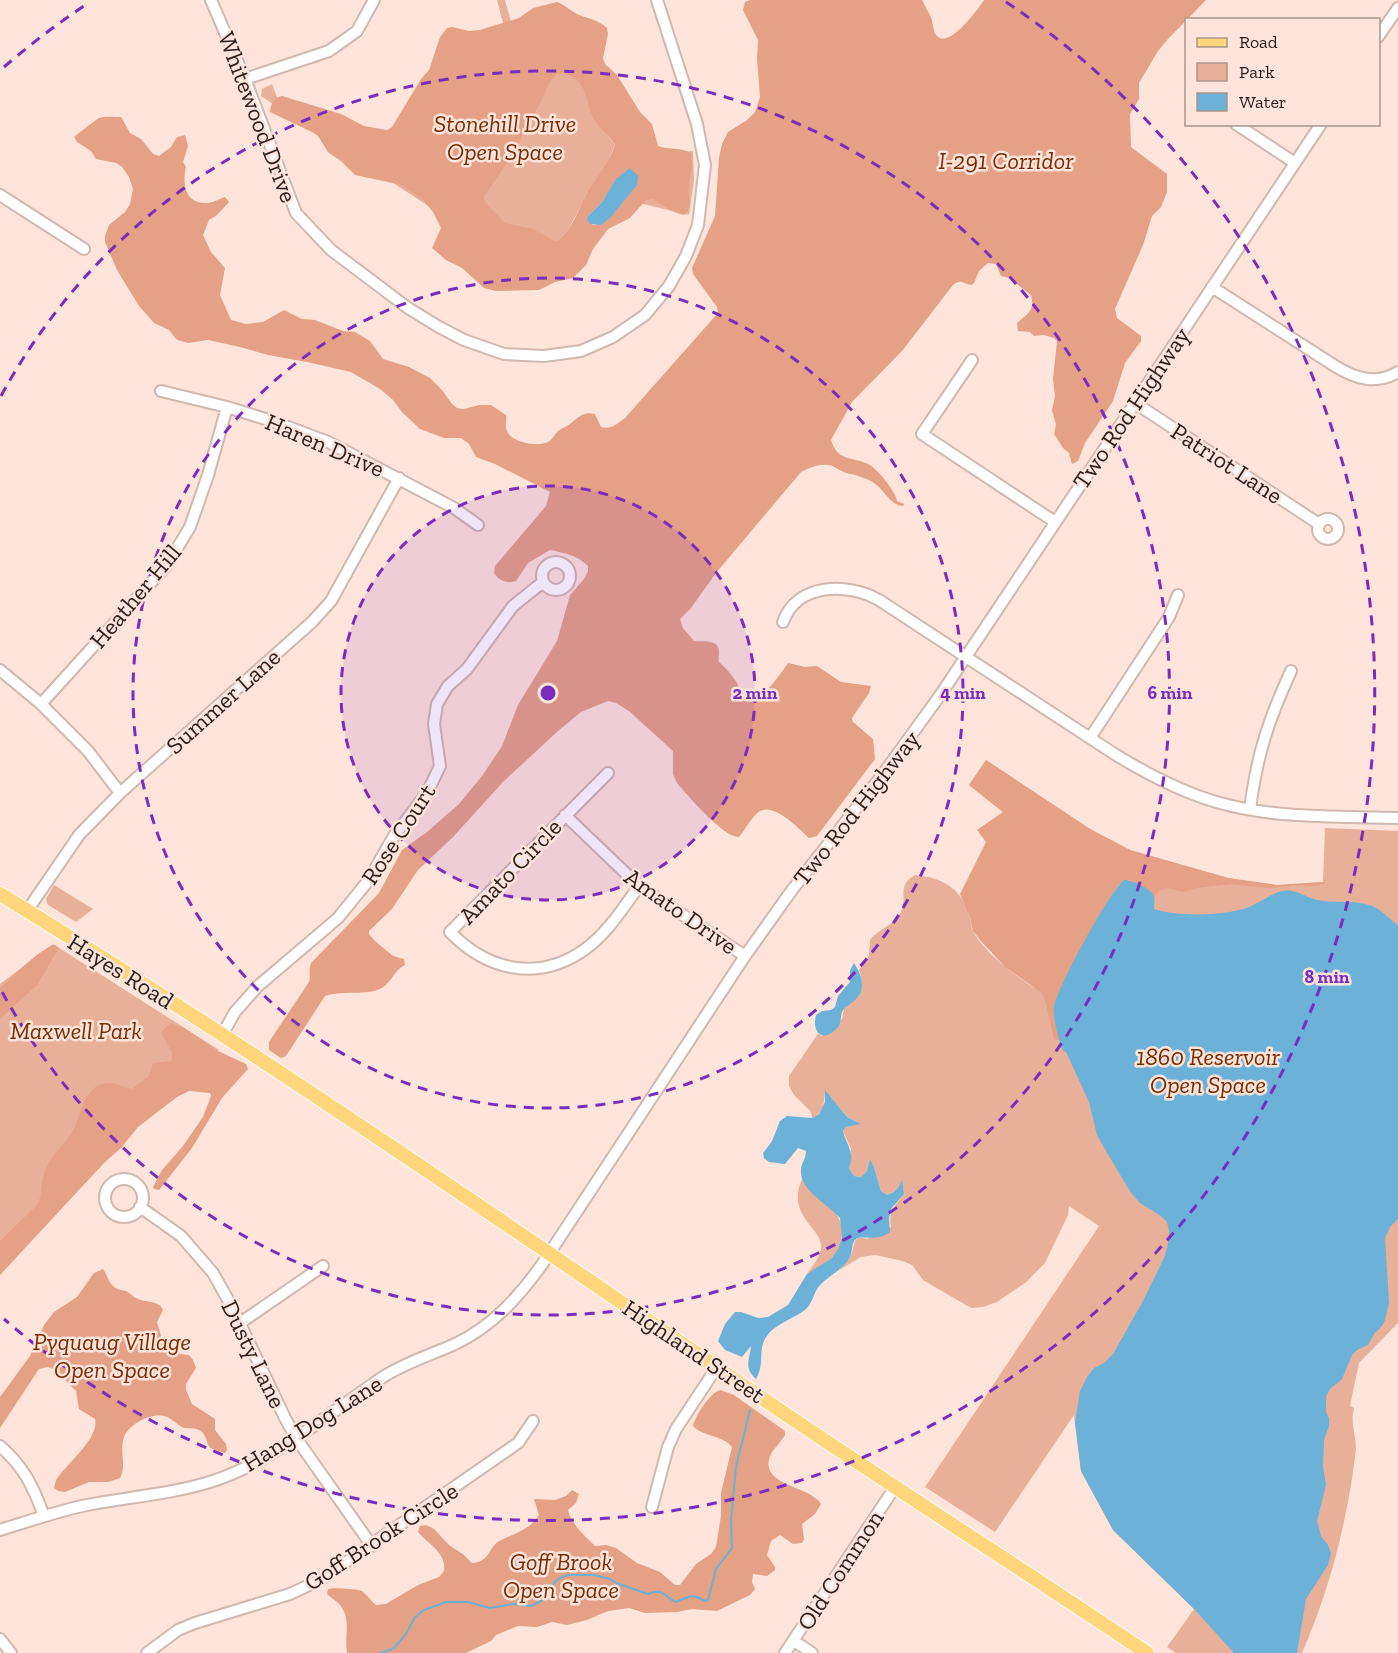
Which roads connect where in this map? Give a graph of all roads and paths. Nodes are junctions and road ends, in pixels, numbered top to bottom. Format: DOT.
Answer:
graph roads {
  1 [pos="211,0"];
  2 [pos="374,0"];
  3 [pos="657,0"];
  4 [pos="1398,8"];
  5 [pos="1380,34"];
  6 [pos="245,79"];
  7 [pos="1239,126"];
  8 [pos="1320,126"];
  9 [pos="1295,163"];
  10 [pos="0,195"];
  11 [pos="84,249"];
  12 [pos="1212,287"];
  13 [pos="972,360"];
  14 [pos="1398,372"];
  15 [pos="161,391"];
  16 [pos="1135,403"];
  17 [pos="227,407"];
  18 [pos="399,478"];
  19 [pos="1055,522"];
  20 [pos="1319,524"];
  21 [pos="478,525"];
  22 [pos="543,582"];
  23 [pos="1178,595"];
  24 [pos="783,622"];
  25 [pos="966,658"];
  26 [pos="0,670"];
  27 [pos="1291,671"];
  28 [pos="42,704"];
  29 [pos="1090,738"];
  30 [pos="608,773"];
  31 [pos="120,793"];
  32 [pos="1250,809"];
  33 [pos="565,815"];
  34 [pos="1398,818"];
  35 [pos="639,886"];
  36 [pos="0,894"];
  37 [pos="27,911"];
  38 [pos="745,956"];
  39 [pos="222,1035"];
  40 [pos="242,1048"];
  41 [pos="140,1207"];
  42 [pos="550,1253"];
  43 [pos="323,1266"];
  44 [pos="240,1323"];
  45 [pos="717,1367"];
  46 [pos="533,1421"];
  47 [pos="296,1438"];
  48 [pos="0,1446"];
  49 [pos="895,1487"];
  50 [pos="652,1507"];
  51 [pos="44,1516"];
  52 [pos="0,1530"];
  53 [pos="372,1546"];
  54 [pos="0,1639"];
  55 [pos="794,1641"];
  56 [pos="11,1653"];
  57 [pos="147,1653"];
  58 [pos="785,1653"];
  59 [pos="812,1653"];
  60 [pos="1147,1653"];
  1 -- 6 [label="street, Whitewood Drive"];
  2 -- 6 [label="street"];
  3 -- 6 [label="street, Whitewood Drive"];
  4 -- 5 [label="street"];
  7 -- 9 [label="street"];
  8 -- 9 [label="street, Two Rod Highway"];
  9 -- 12 [label="street, Two Rod Highway"];
  10 -- 11 [label="street"];
  12 -- 14 [label="street"];
  12 -- 16 [label="street, Two Rod Highway"];
  13 -- 19 [label="street"];
  15 -- 17 [label="street, Haren Drive"];
  16 -- 19 [label="street, Two Rod Highway"];
  16 -- 20 [label="street, Patriot Lane"];
  17 -- 18 [label="street, Haren Drive"];
  17 -- 28 [label="street, Heather Hill"];
  18 -- 21 [label="street, Haren Drive"];
  18 -- 31 [label="street, Summer Lane"];
  19 -- 25 [label="street, Two Rod Highway"];
  22 -- 39 [label="street, Rose Court"];
  23 -- 29 [label="street"];
  24 -- 25 [label="street"];
  25 -- 29 [label="street"];
  25 -- 38 [label="street, Two Rod Highway"];
  26 -- 28 [label="street"];
  27 -- 32 [label="street"];
  28 -- 31 [label="street"];
  29 -- 32 [label="street"];
  30 -- 33 [label="street, Amato Circle"];
  31 -- 37 [label="street, Summer Lane"];
  32 -- 34 [label="street"];
  33 -- 35 [label="street, Amato Drive"];
  33 -- 35 [label="street, Amato Circle"];
  35 -- 38 [label="street, Amato Drive"];
  36 -- 37 [label="main road, Hayes Road"];
  37 -- 39 [label="main road, Hayes Road"];
  38 -- 42 [label="street, Two Rod Highway"];
  39 -- 40 [label="main road, Hayes Road"];
  40 -- 42 [label="main road, Highland Street"];
  41 -- 44 [label="street, Dusty Lane"];
  42 -- 45 [label="main road, Highland Street"];
  42 -- 47 [label="street, Hang Dog Lane"];
  43 -- 44 [label="street"];
  44 -- 47 [label="street, Dusty Lane"];
  45 -- 49 [label="main road, Highland Street"];
  45 -- 50 [label="street"];
  46 -- 53 [label="street, Goff Brook Circle"];
  47 -- 51 [label="street, Hang Dog Lane"];
  47 -- 53 [label="street, Dusty Lane"];
  48 -- 51 [label="street"];
  49 -- 55 [label="street, Old Common"];
  49 -- 60 [label="main road, Highland Street"];
  51 -- 52 [label="street, Hang Dog Lane"];
  53 -- 57 [label="street, Goff Brook Circle"];
  54 -- 56 [label="street"];
  55 -- 58 [label="street, Old Common"];
  55 -- 59 [label="street"];
}
